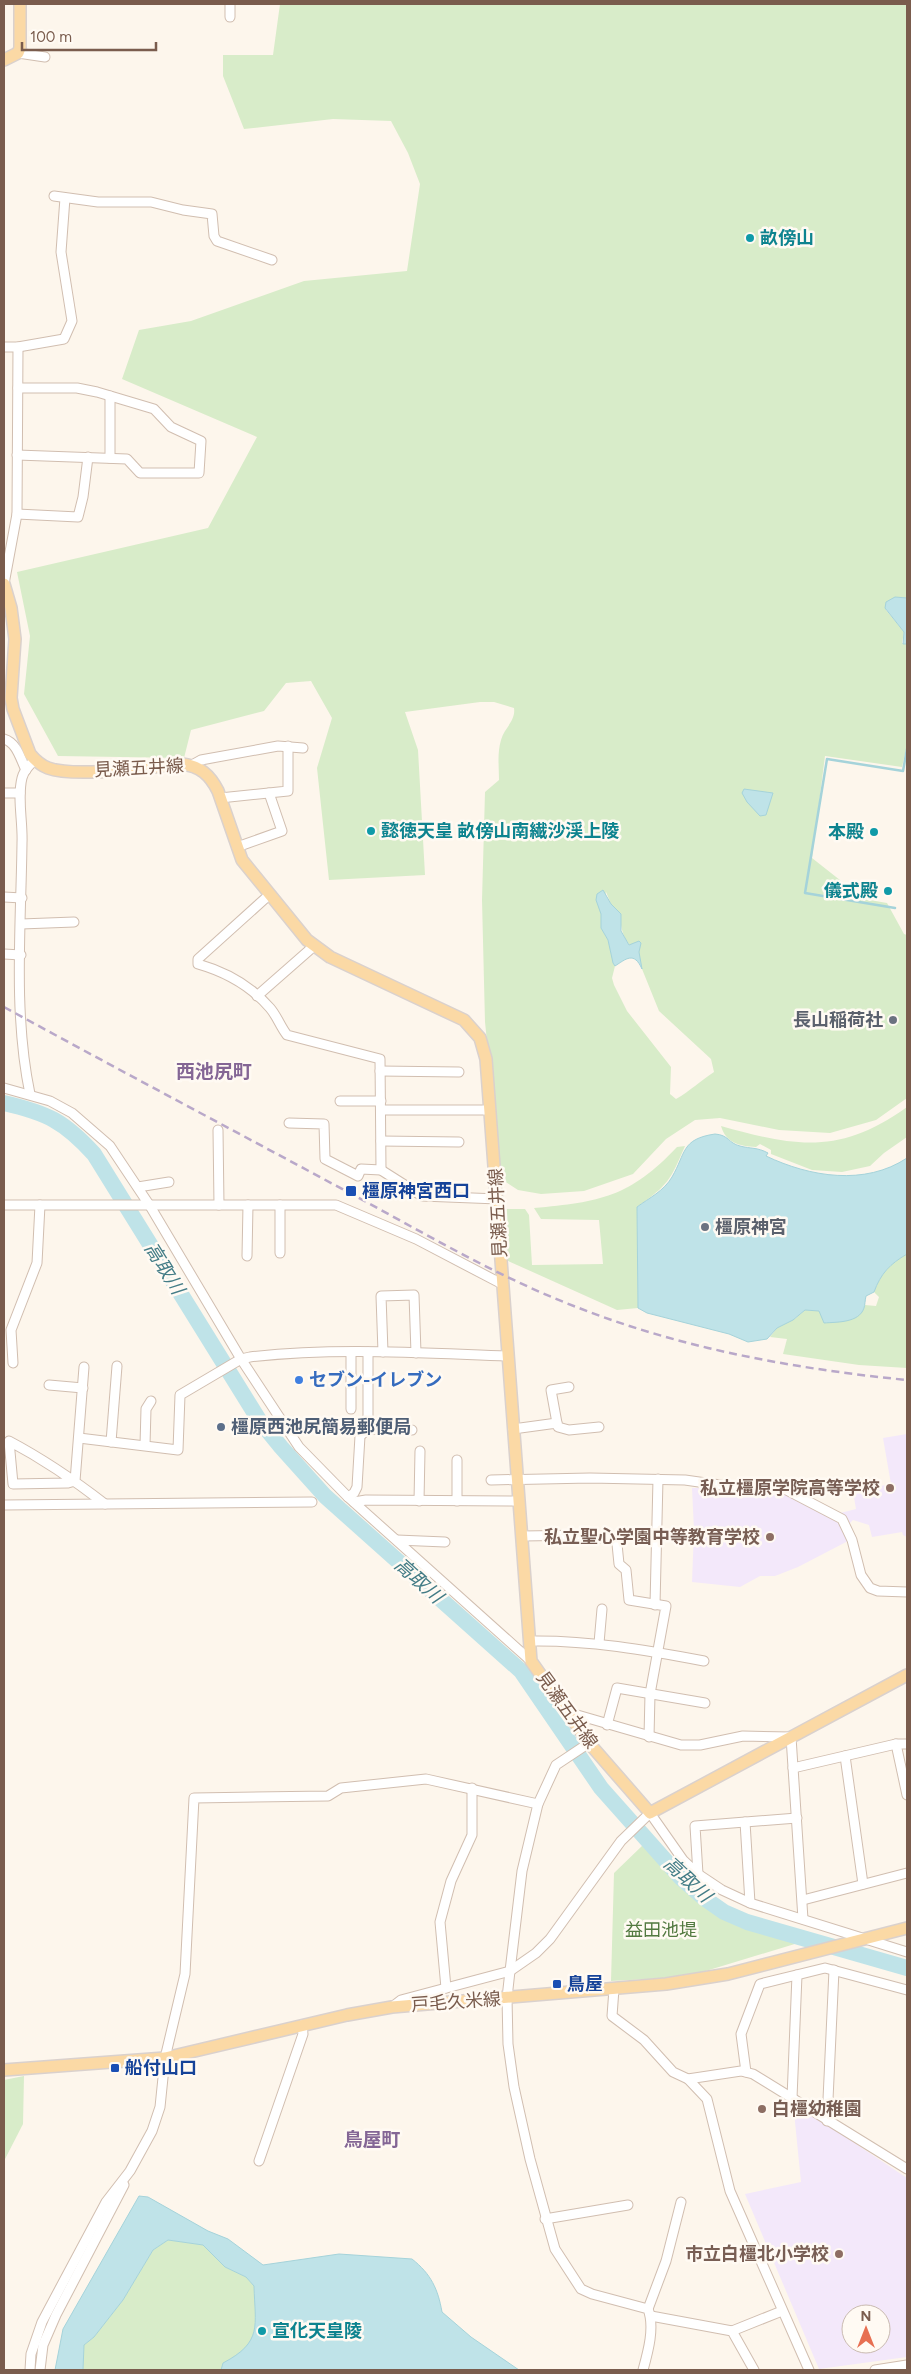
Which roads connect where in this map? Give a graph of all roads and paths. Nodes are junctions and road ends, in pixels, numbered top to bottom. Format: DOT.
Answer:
graph roads {
  1 [pos="20,4"];
  2 [pos="230,4"];
  3 [pos="230,17"];
  4 [pos="18,54"];
  5 [pos="45,58"];
  6 [pos="4,60"];
  7 [pos="54,196"];
  8 [pos="64,198"];
  9 [pos="272,260"];
  10 [pos="4,347"];
  11 [pos="18,347"];
  12 [pos="18,388"];
  13 [pos="110,396"];
  14 [pos="17,455"];
  15 [pos="88,458"];
  16 [pos="110,458"];
  17 [pos="17,514"];
  18 [pos="4,584"];
  19 [pos="4,739"];
  20 [pos="288,746"];
  21 [pos="303,748"];
  22 [pos="35,760"];
  23 [pos="192,765"];
  24 [pos="26,770"];
  25 [pos="20,792"];
  26 [pos="4,793"];
  27 [pos="269,793"];
  28 [pos="220,798"];
  29 [pos="237,847"];
  30 [pos="269,895"];
  31 [pos="4,897"];
  32 [pos="22,898"];
  33 [pos="74,922"];
  34 [pos="21,924"];
  35 [pos="314,946"];
  36 [pos="4,954"];
  37 [pos="21,955"];
  38 [pos="257,996"];
  39 [pos="380,1071"];
  40 [pos="459,1072"];
  41 [pos="4,1088"];
  42 [pos="30,1094"];
  43 [pos="340,1101"];
  44 [pos="381,1105"];
  45 [pos="490,1110"];
  46 [pos="290,1123"];
  47 [pos="218,1130"];
  48 [pos="381,1141"];
  49 [pos="459,1142"];
  50 [pos="381,1170"];
  51 [pos="168,1182"];
  52 [pos="138,1187"];
  53 [pos="498,1199"];
  54 [pos="4,1205"];
  55 [pos="40,1205"];
  56 [pos="219,1205"];
  57 [pos="248,1205"];
  58 [pos="280,1205"];
  59 [pos="145,1206"];
  60 [pos="280,1252"];
  61 [pos="247,1256"];
  62 [pos="502,1284"];
  63 [pos="7,1330"];
  64 [pos="351,1352"];
  65 [pos="368,1352"];
  66 [pos="383,1352"];
  67 [pos="416,1353"];
  68 [pos="507,1356"];
  69 [pos="239,1360"];
  70 [pos="13,1363"];
  71 [pos="117,1366"];
  72 [pos="84,1367"];
  73 [pos="49,1385"];
  74 [pos="569,1387"];
  75 [pos="83,1388"];
  76 [pos="151,1401"];
  77 [pos="351,1409"];
  78 [pos="557,1424"];
  79 [pos="598,1428"];
  80 [pos="368,1429"];
  81 [pos="513,1429"];
  82 [pos="412,1430"];
  83 [pos="79,1438"];
  84 [pos="111,1442"];
  85 [pos="145,1445"];
  86 [pos="420,1451"];
  87 [pos="457,1460"];
  88 [pos="517,1479"];
  89 [pos="658,1479"];
  90 [pos="491,1480"];
  91 [pos="75,1481"];
  92 [pos="351,1499"];
  93 [pos="419,1501"];
  94 [pos="457,1501"];
  95 [pos="519,1501"];
  96 [pos="312,1502"];
  97 [pos="105,1504"];
  98 [pos="4,1505"];
  99 [pos="522,1536"];
  100 [pos="397,1540"];
  101 [pos="445,1542"];
  102 [pos="907,1592"];
  103 [pos="655,1605"];
  104 [pos="602,1609"];
  105 [pos="530,1641"];
  106 [pos="599,1644"];
  107 [pos="658,1652"];
  108 [pos="531,1661"];
  109 [pos="704,1661"];
  110 [pos="907,1675"];
  111 [pos="650,1694"];
  112 [pos="705,1703"];
  113 [pos="566,1712"];
  114 [pos="608,1725"];
  115 [pos="649,1737"];
  116 [pos="791,1738"];
  117 [pos="587,1744"];
  118 [pos="896,1744"];
  119 [pos="907,1744"];
  120 [pos="845,1756"];
  121 [pos="793,1768"];
  122 [pos="472,1788"];
  123 [pos="907,1795"];
  124 [pos="538,1804"];
  125 [pos="647,1816"];
  126 [pos="797,1818"];
  127 [pos="745,1822"];
  128 [pos="907,1873"];
  129 [pos="698,1874"];
  130 [pos="863,1884"];
  131 [pos="803,1900"];
  132 [pos="750,1903"];
  133 [pos="803,1919"];
  134 [pos="907,1928"];
  135 [pos="859,1940"];
  136 [pos="907,1952"];
  137 [pos="510,1970"];
  138 [pos="834,1970"];
  139 [pos="797,1975"];
  140 [pos="446,1988"];
  141 [pos="614,1989"];
  142 [pos="907,1990"];
  143 [pos="507,1998"];
  144 [pos="392,2007"];
  145 [pos="302,2026"];
  146 [pos="165,2058"];
  147 [pos="4,2070"];
  148 [pos="746,2072"];
  149 [pos="688,2079"];
  150 [pos="792,2098"];
  151 [pos="827,2121"];
  152 [pos="260,2161"];
  153 [pos="907,2169"];
  154 [pos="130,2171"];
  155 [pos="681,2202"];
  156 [pos="628,2205"];
  157 [pos="545,2219"];
  158 [pos="782,2311"];
  159 [pos="649,2312"];
  160 [pos="732,2331"];
  161 [pos="907,2365"];
  162 [pos="892,2369"];
  163 [pos="30,2370"];
  164 [pos="40,2370"];
  165 [pos="643,2370"];
  166 [pos="754,2370"];
  167 [pos="810,2370"];
  168 [pos="875,2370"];
  1 -- 4 [label="main road"];
  2 -- 3 [label="street"];
  4 -- 5 [label="street"];
  4 -- 6 [label="main road"];
  7 -- 8 [label="street"];
  8 -- 9 [label="street"];
  8 -- 11 [label="street"];
  10 -- 11 [label="street"];
  11 -- 12 [label="street"];
  12 -- 13 [label="street"];
  12 -- 14 [label="street"];
  13 -- 16 [label="street"];
  13 -- 16 [label="street"];
  14 -- 15 [label="street"];
  14 -- 17 [label="street"];
  15 -- 16 [label="street"];
  15 -- 17 [label="street"];
  17 -- 18 [label="street"];
  18 -- 22 [label="main road"];
  19 -- 24 [label="street"];
  20 -- 21 [label="street"];
  20 -- 23 [label="street"];
  20 -- 27 [label="street"];
  22 -- 23 [label="main road, 見瀬五井線"];
  22 -- 24 [label="street"];
  23 -- 28 [label="main road, 見瀬五井線"];
  24 -- 25 [label="street"];
  25 -- 26 [label="street"];
  25 -- 32 [label="street"];
  27 -- 28 [label="street"];
  27 -- 29 [label="street"];
  28 -- 29 [label="main road, 見瀬五井線"];
  29 -- 30 [label="main road, 見瀬五井線"];
  30 -- 35 [label="main road, 見瀬五井線"];
  30 -- 38 [label="street"];
  31 -- 32 [label="street"];
  32 -- 34 [label="street"];
  33 -- 34 [label="street"];
  34 -- 37 [label="street"];
  35 -- 38 [label="street"];
  35 -- 45 [label="main road, 見瀬五井線"];
  36 -- 37 [label="street"];
  37 -- 42 [label="street"];
  38 -- 39 [label="street"];
  39 -- 40 [label="street"];
  39 -- 44 [label="street"];
  41 -- 42 [label="street"];
  42 -- 52 [label="street"];
  43 -- 44 [label="street"];
  44 -- 45 [label="street"];
  44 -- 48 [label="street"];
  45 -- 53 [label="main road, 見瀬五井線"];
  46 -- 50 [label="street"];
  47 -- 56 [label="street"];
  48 -- 49 [label="street"];
  48 -- 50 [label="street"];
  50 -- 53 [label="street"];
  51 -- 52 [label="street"];
  52 -- 59 [label="street"];
  53 -- 62 [label="main road, 見瀬五井線"];
  54 -- 55 [label="street"];
  55 -- 59 [label="street"];
  55 -- 63 [label="street"];
  56 -- 57 [label="street"];
  56 -- 59 [label="street"];
  57 -- 58 [label="street"];
  57 -- 61 [label="street"];
  58 -- 60 [label="street"];
  58 -- 62 [label="street"];
  59 -- 69 [label="street"];
  62 -- 68 [label="main road, 見瀬五井線"];
  63 -- 70 [label="street"];
  64 -- 65 [label="street"];
  64 -- 69 [label="street"];
  64 -- 77 [label="street"];
  65 -- 66 [label="street"];
  65 -- 80 [label="street"];
  66 -- 67 [label="street"];
  66 -- 67 [label="street"];
  67 -- 68 [label="street"];
  68 -- 81 [label="main road, 見瀬五井線"];
  69 -- 85 [label="street"];
  69 -- 92 [label="street"];
  71 -- 84 [label="street"];
  72 -- 75 [label="street"];
  73 -- 75 [label="street"];
  74 -- 78 [label="street"];
  75 -- 83 [label="street"];
  76 -- 85 [label="street"];
  78 -- 79 [label="street"];
  78 -- 81 [label="street"];
  80 -- 82 [label="street"];
  80 -- 92 [label="street"];
  81 -- 88 [label="main road, 見瀬五井線"];
  83 -- 84 [label="street"];
  83 -- 91 [label="street"];
  84 -- 85 [label="street"];
  86 -- 93 [label="street"];
  87 -- 94 [label="street"];
  88 -- 89 [label="street"];
  88 -- 90 [label="street"];
  88 -- 95 [label="main road, 見瀬五井線"];
  89 -- 102 [label="street"];
  89 -- 103 [label="street"];
  91 -- 91 [label="street"];
  91 -- 97 [label="street"];
  92 -- 93 [label="street"];
  92 -- 100 [label="street"];
  93 -- 94 [label="street"];
  94 -- 95 [label="street"];
  95 -- 99 [label="main road, 見瀬五井線"];
  96 -- 97 [label="street"];
  97 -- 98 [label="street"];
  99 -- 103 [label="street"];
  99 -- 105 [label="main road, 見瀬五井線"];
  100 -- 101 [label="street"];
  100 -- 108 [label="street"];
  103 -- 107 [label="street"];
  104 -- 106 [label="street"];
  105 -- 106 [label="street"];
  105 -- 108 [label="main road, 見瀬五井線"];
  106 -- 107 [label="street"];
  107 -- 109 [label="street"];
  107 -- 111 [label="street"];
  108 -- 113 [label="main road, 見瀬五井線"];
  110 -- 116 [label="main road"];
  111 -- 112 [label="street"];
  111 -- 114 [label="street"];
  111 -- 115 [label="street"];
  113 -- 114 [label="street"];
  113 -- 117 [label="main road, 見瀬五井線"];
  114 -- 115 [label="street"];
  115 -- 116 [label="street"];
  116 -- 121 [label="street"];
  116 -- 125 [label="main road"];
  117 -- 124 [label="street"];
  117 -- 125 [label="main road, 見瀬五井線"];
  118 -- 119 [label="street"];
  118 -- 120 [label="street"];
  118 -- 123 [label="street"];
  120 -- 121 [label="street"];
  120 -- 130 [label="street"];
  121 -- 126 [label="street"];
  122 -- 124 [label="street"];
  122 -- 140 [label="street"];
  122 -- 146 [label="street"];
  124 -- 137 [label="street"];
  125 -- 129 [label="street"];
  125 -- 137 [label="street"];
  126 -- 127 [label="street"];
  126 -- 131 [label="street"];
  127 -- 129 [label="street"];
  127 -- 132 [label="street"];
  128 -- 130 [label="street"];
  129 -- 132 [label="street"];
  130 -- 131 [label="street"];
  131 -- 133 [label="street"];
  132 -- 133 [label="street"];
  133 -- 135 [label="street"];
  134 -- 135 [label="main road, 戸毛久米線"];
  135 -- 136 [label="street"];
  135 -- 141 [label="main road, 戸毛久米線"];
  137 -- 140 [label="street"];
  137 -- 143 [label="street"];
  138 -- 139 [label="street"];
  138 -- 142 [label="street"];
  138 -- 151 [label="street"];
  139 -- 148 [label="street"];
  139 -- 150 [label="street"];
  140 -- 144 [label="street"];
  141 -- 143 [label="main road, 戸毛久米線"];
  141 -- 149 [label="street"];
  143 -- 144 [label="main road, 戸毛久米線"];
  143 -- 157 [label="street"];
  144 -- 145 [label="main road, 戸毛久米線"];
  145 -- 146 [label="main road, 戸毛久米線"];
  145 -- 152 [label="street"];
  146 -- 147 [label="main road, 戸毛久米線"];
  146 -- 154 [label="street"];
  148 -- 149 [label="street"];
  148 -- 150 [label="street"];
  149 -- 158 [label="street"];
  150 -- 151 [label="street"];
  151 -- 153 [label="street"];
  154 -- 163 [label="street"];
  154 -- 164 [label="street"];
  155 -- 159 [label="street"];
  156 -- 157 [label="street"];
  157 -- 159 [label="street"];
  158 -- 160 [label="street"];
  158 -- 167 [label="street"];
  159 -- 160 [label="street"];
  159 -- 165 [label="street"];
  160 -- 166 [label="street"];
  161 -- 162 [label="street"];
  162 -- 168 [label="street"];
}
